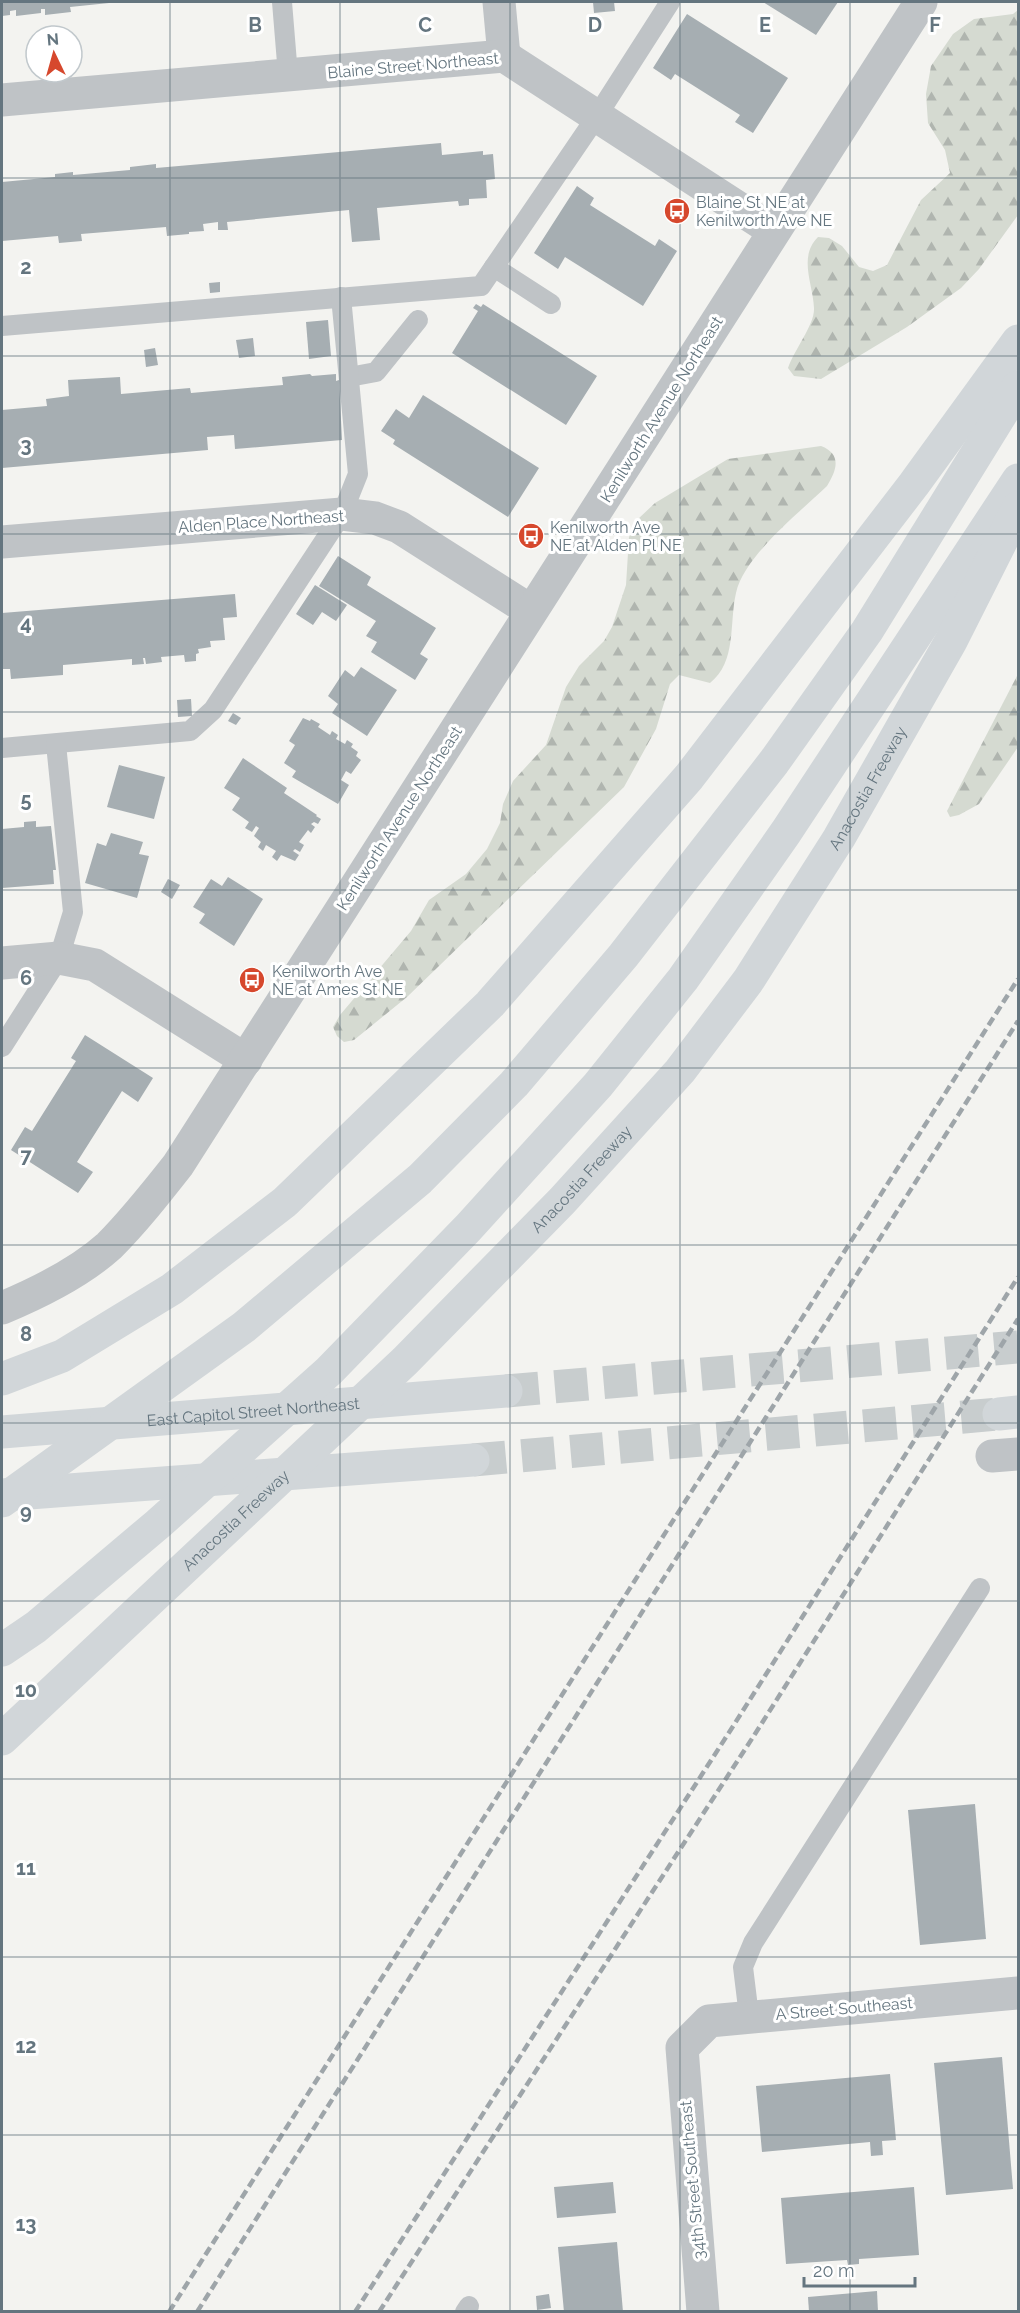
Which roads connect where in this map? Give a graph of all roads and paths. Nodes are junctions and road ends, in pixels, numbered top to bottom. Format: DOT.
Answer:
graph roads {
  1 [pos="282,2"];
  2 [pos="499,2"];
  3 [pos="670,2"];
  4 [pos="921,2"];
  5 [pos="504,56"];
  6 [pos="288,75"];
  7 [pos="2,100"];
  8 [pos="597,117"];
  9 [pos="774,231"];
  10 [pos="494,267"];
  11 [pos="341,297"];
  12 [pos="551,304"];
  13 [pos="418,320"];
  14 [pos="2,326"];
  15 [pos="1018,341"];
  16 [pos="349,377"];
  17 [pos="1018,387"];
  18 [pos="1018,480"];
  19 [pos="1018,508"];
  20 [pos="342,514"];
  21 [pos="2,542"];
  22 [pos="531,611"];
  23 [pos="56,744"];
  24 [pos="2,748"];
  25 [pos="59,958"];
  26 [pos="2,963"];
  27 [pos="2,1047"];
  28 [pos="246,1060"];
  29 [pos="2,1308"];
  30 [pos="2,1379"];
  31 [pos="506,1391"];
  32 [pos="2,1432"];
  33 [pos="473,1460"];
  34 [pos="2,1495"];
  35 [pos="2,1501"];
  36 [pos="980,1588"];
  37 [pos="2,1650"];
  38 [pos="2,1739"];
  39 [pos="1018,1993"];
  40 [pos="749,2016"];
  41 [pos="682,2048"];
  42 [pos="703,2312"];
  1 -- 6 [label="lane"];
  2 -- 5 [label="street"];
  3 -- 8 [label="lane"];
  4 -- 9 [label="street, Kenilworth Avenue Northeast"];
  5 -- 6 [label="street, Blaine Street Northeast"];
  5 -- 8 [label="street, Blaine Street Northeast"];
  6 -- 7 [label="street, Blaine Street Northeast"];
  8 -- 9 [label="street, Blaine Street Northeast"];
  8 -- 10 [label="lane"];
  9 -- 22 [label="street, Kenilworth Avenue Northeast"];
  10 -- 11 [label="lane"];
  10 -- 12 [label="lane"];
  11 -- 14 [label="lane"];
  11 -- 16 [label="lane"];
  13 -- 16 [label="lane"];
  15 -- 30 [label="main road"];
  16 -- 20 [label="lane"];
  17 -- 35 [label="main road"];
  18 -- 37 [label="main road"];
  19 -- 38 [label="main road, Anacostia Freeway"];
  20 -- 21 [label="street, Alden Place Northeast"];
  20 -- 22 [label="street, Alden Place Northeast"];
  20 -- 23 [label="lane"];
  22 -- 28 [label="street, Kenilworth Avenue Northeast"];
  23 -- 24 [label="lane"];
  23 -- 25 [label="lane"];
  25 -- 26 [label="street"];
  25 -- 27 [label="lane"];
  25 -- 28 [label="street"];
  28 -- 29 [label="street"];
  31 -- 32 [label="main road, East Capitol Street Northeast"];
  33 -- 34 [label="main road"];
  36 -- 40 [label="lane"];
  39 -- 40 [label="street, A Street Southeast"];
  40 -- 41 [label="street, A Street Southeast"];
  41 -- 42 [label="street, 34th Street Southeast"];
}
